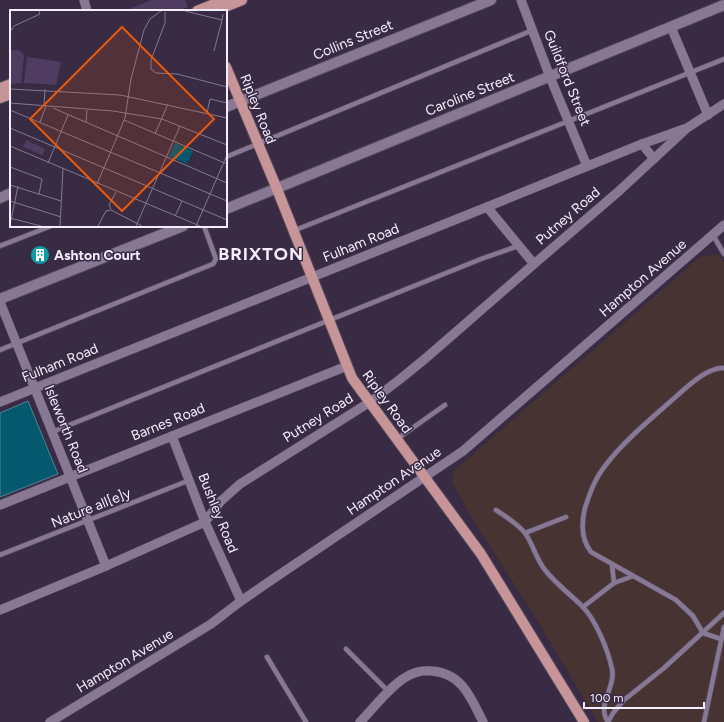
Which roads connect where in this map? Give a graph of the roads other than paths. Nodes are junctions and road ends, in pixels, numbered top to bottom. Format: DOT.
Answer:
graph roads {
  1 [pos="84,0"];
  2 [pos="224,0"];
  3 [pos="242,0"];
  4 [pos="490,0"];
  5 [pos="520,0"];
  6 [pos="724,6"];
  7 [pos="87,10"];
  8 [pos="201,10"];
  9 [pos="217,10"];
  10 [pos="671,27"];
  11 [pos="533,30"];
  12 [pos="724,58"];
  13 [pos="227,69"];
  14 [pos="690,72"];
  15 [pos="550,77"];
  16 [pos="10,84"];
  17 [pos="0,88"];
  18 [pos="10,94"];
  19 [pos="0,98"];
  20 [pos="240,101"];
  21 [pos="227,107"];
  22 [pos="722,109"];
  23 [pos="708,115"];
  24 [pos="568,120"];
  25 [pos="687,128"];
  26 [pos="257,144"];
  27 [pos="642,144"];
  28 [pos="227,157"];
  29 [pos="654,160"];
  30 [pos="587,166"];
  31 [pos="277,189"];
  32 [pos="10,194"];
  33 [pos="0,198"];
  34 [pos="487,207"];
  35 [pos="227,209"];
  36 [pos="724,225"];
  37 [pos="48,227"];
  38 [pos="180,227"];
  39 [pos="204,227"];
  40 [pos="293,231"];
  41 [pos="713,235"];
  42 [pos="0,246"];
  43 [pos="518,246"];
  44 [pos="724,254"];
  45 [pos="534,264"];
  46 [pos="312,277"];
  47 [pos="0,299"];
  48 [pos="0,302"];
  49 [pos="328,320"];
  50 [pos="16,343"];
  51 [pos="0,350"];
  52 [pos="347,366"];
  53 [pos="724,368"];
  54 [pos="34,388"];
  55 [pos="0,402"];
  56 [pos="370,402"];
  57 [pos="445,405"];
  58 [pos="52,432"];
  59 [pos="172,436"];
  60 [pos="396,439"];
  61 [pos="70,477"];
  62 [pos="425,477"];
  63 [pos="190,480"];
  64 [pos="0,505"];
  65 [pos="496,510"];
  66 [pos="566,517"];
  67 [pos="88,521"];
  68 [pos="205,522"];
  69 [pos="525,533"];
  70 [pos="0,555"];
  71 [pos="612,565"];
  72 [pos="106,566"];
  73 [pos="633,576"];
  74 [pos="614,583"];
  75 [pos="240,601"];
  76 [pos="583,607"];
  77 [pos="0,610"];
  78 [pos="724,613"];
  79 [pos="724,627"];
  80 [pos="703,632"];
  81 [pos="721,639"];
  82 [pos="346,649"];
  83 [pos="267,657"];
  84 [pos="389,692"];
  85 [pos="54,721"];
  86 [pos="306,722"];
  87 [pos="360,722"];
  88 [pos="482,722"];
  89 [pos="584,722"];
  90 [pos="608,722"];
  91 [pos="704,722"];
  1 -- 7 [label="street"];
  2 -- 8 [label="main road"];
  3 -- 9 [label="main road"];
  4 -- 20 [label="street, Collins Street"];
  5 -- 11 [label="street, Guildford Street"];
  6 -- 10 [label="street, Caroline Street"];
  10 -- 14 [label="street"];
  10 -- 15 [label="street, Caroline Street"];
  11 -- 15 [label="street, Guildford Street"];
  11 -- 26 [label="lane"];
  12 -- 14 [label="lane"];
  13 -- 20 [label="main road, Ripley Road"];
  14 -- 23 [label="street"];
  14 -- 24 [label="lane"];
  15 -- 24 [label="street, Guildford Street"];
  15 -- 31 [label="street, Caroline Street"];
  16 -- 17 [label="main road"];
  18 -- 19 [label="main road"];
  20 -- 21 [label="street, Collins Street"];
  20 -- 26 [label="main road, Ripley Road"];
  22 -- 23 [label="street"];
  23 -- 25 [label="street, Putney Road"];
  24 -- 30 [label="street, Guildford Street"];
  24 -- 40 [label="lane"];
  25 -- 27 [label="street, Fulham Road"];
  25 -- 29 [label="street, Putney Road"];
  26 -- 28 [label="lane"];
  26 -- 31 [label="main road, Ripley Road"];
  27 -- 29 [label="street"];
  27 -- 30 [label="street, Fulham Road"];
  29 -- 45 [label="street, Putney Road"];
  30 -- 34 [label="street, Fulham Road"];
  31 -- 35 [label="street, Caroline Street"];
  31 -- 40 [label="main road, Ripley Road"];
  32 -- 33 [label="street"];
  34 -- 43 [label="street"];
  34 -- 46 [label="street, Fulham Road"];
  36 -- 41 [label="street, Hampton Avenue"];
  37 -- 42 [label="lane"];
  38 -- 47 [label="street"];
  39 -- 50 [label="lane"];
  40 -- 46 [label="main road, Ripley Road"];
  41 -- 44 [label="lane"];
  41 -- 62 [label="street, Hampton Avenue"];
  43 -- 45 [label="street"];
  43 -- 49 [label="lane"];
  45 -- 56 [label="street, Putney Road"];
  46 -- 49 [label="main road, Ripley Road"];
  46 -- 54 [label="street, Fulham Road"];
  48 -- 50 [label="street, Isleworth Road"];
  49 -- 52 [label="main road, Ripley Road"];
  49 -- 58 [label="lane"];
  50 -- 51 [label="lane"];
  50 -- 54 [label="street, Isleworth Road"];
  52 -- 56 [label="main road, Ripley Road"];
  52 -- 59 [label="street, Barnes Road"];
  53 -- 71 [label="lane"];
  54 -- 55 [label="street, Fulham Road"];
  54 -- 58 [label="street, Isleworth Road"];
  56 -- 60 [label="main road, Ripley Road"];
  56 -- 68 [label="street, Putney Road"];
  57 -- 60 [label="lane"];
  58 -- 61 [label="street, Isleworth Road"];
  59 -- 61 [label="street, Barnes Road"];
  59 -- 63 [label="street, Bushley Road"];
  60 -- 62 [label="main road, Ripley Road"];
  61 -- 64 [label="street, Barnes Road"];
  61 -- 67 [label="street, Isleworth Road"];
  62 -- 75 [label="street, Hampton Avenue"];
  62 -- 89 [label="main road, Ripley Road"];
  63 -- 67 [label="lane, Nature all[e]y"];
  63 -- 68 [label="street, Bushley Road"];
  65 -- 69 [label="lane"];
  66 -- 69 [label="lane"];
  67 -- 70 [label="lane, Nature all[e]y"];
  67 -- 72 [label="street, Isleworth Road"];
  68 -- 72 [label="street, Putney Road"];
  68 -- 75 [label="street, Bushley Road"];
  69 -- 76 [label="lane"];
  71 -- 73 [label="lane"];
  71 -- 74 [label="lane"];
  72 -- 77 [label="street, Putney Road"];
  73 -- 74 [label="lane"];
  73 -- 80 [label="lane"];
  74 -- 76 [label="lane"];
  75 -- 85 [label="street, Hampton Avenue"];
  76 -- 90 [label="lane"];
  78 -- 80 [label="lane"];
  79 -- 81 [label="lane"];
  80 -- 81 [label="lane"];
  80 -- 90 [label="lane"];
  81 -- 91 [label="lane"];
  82 -- 84 [label="lane"];
  83 -- 86 [label="lane"];
  84 -- 87 [label="street"];
  84 -- 88 [label="street"];
}
